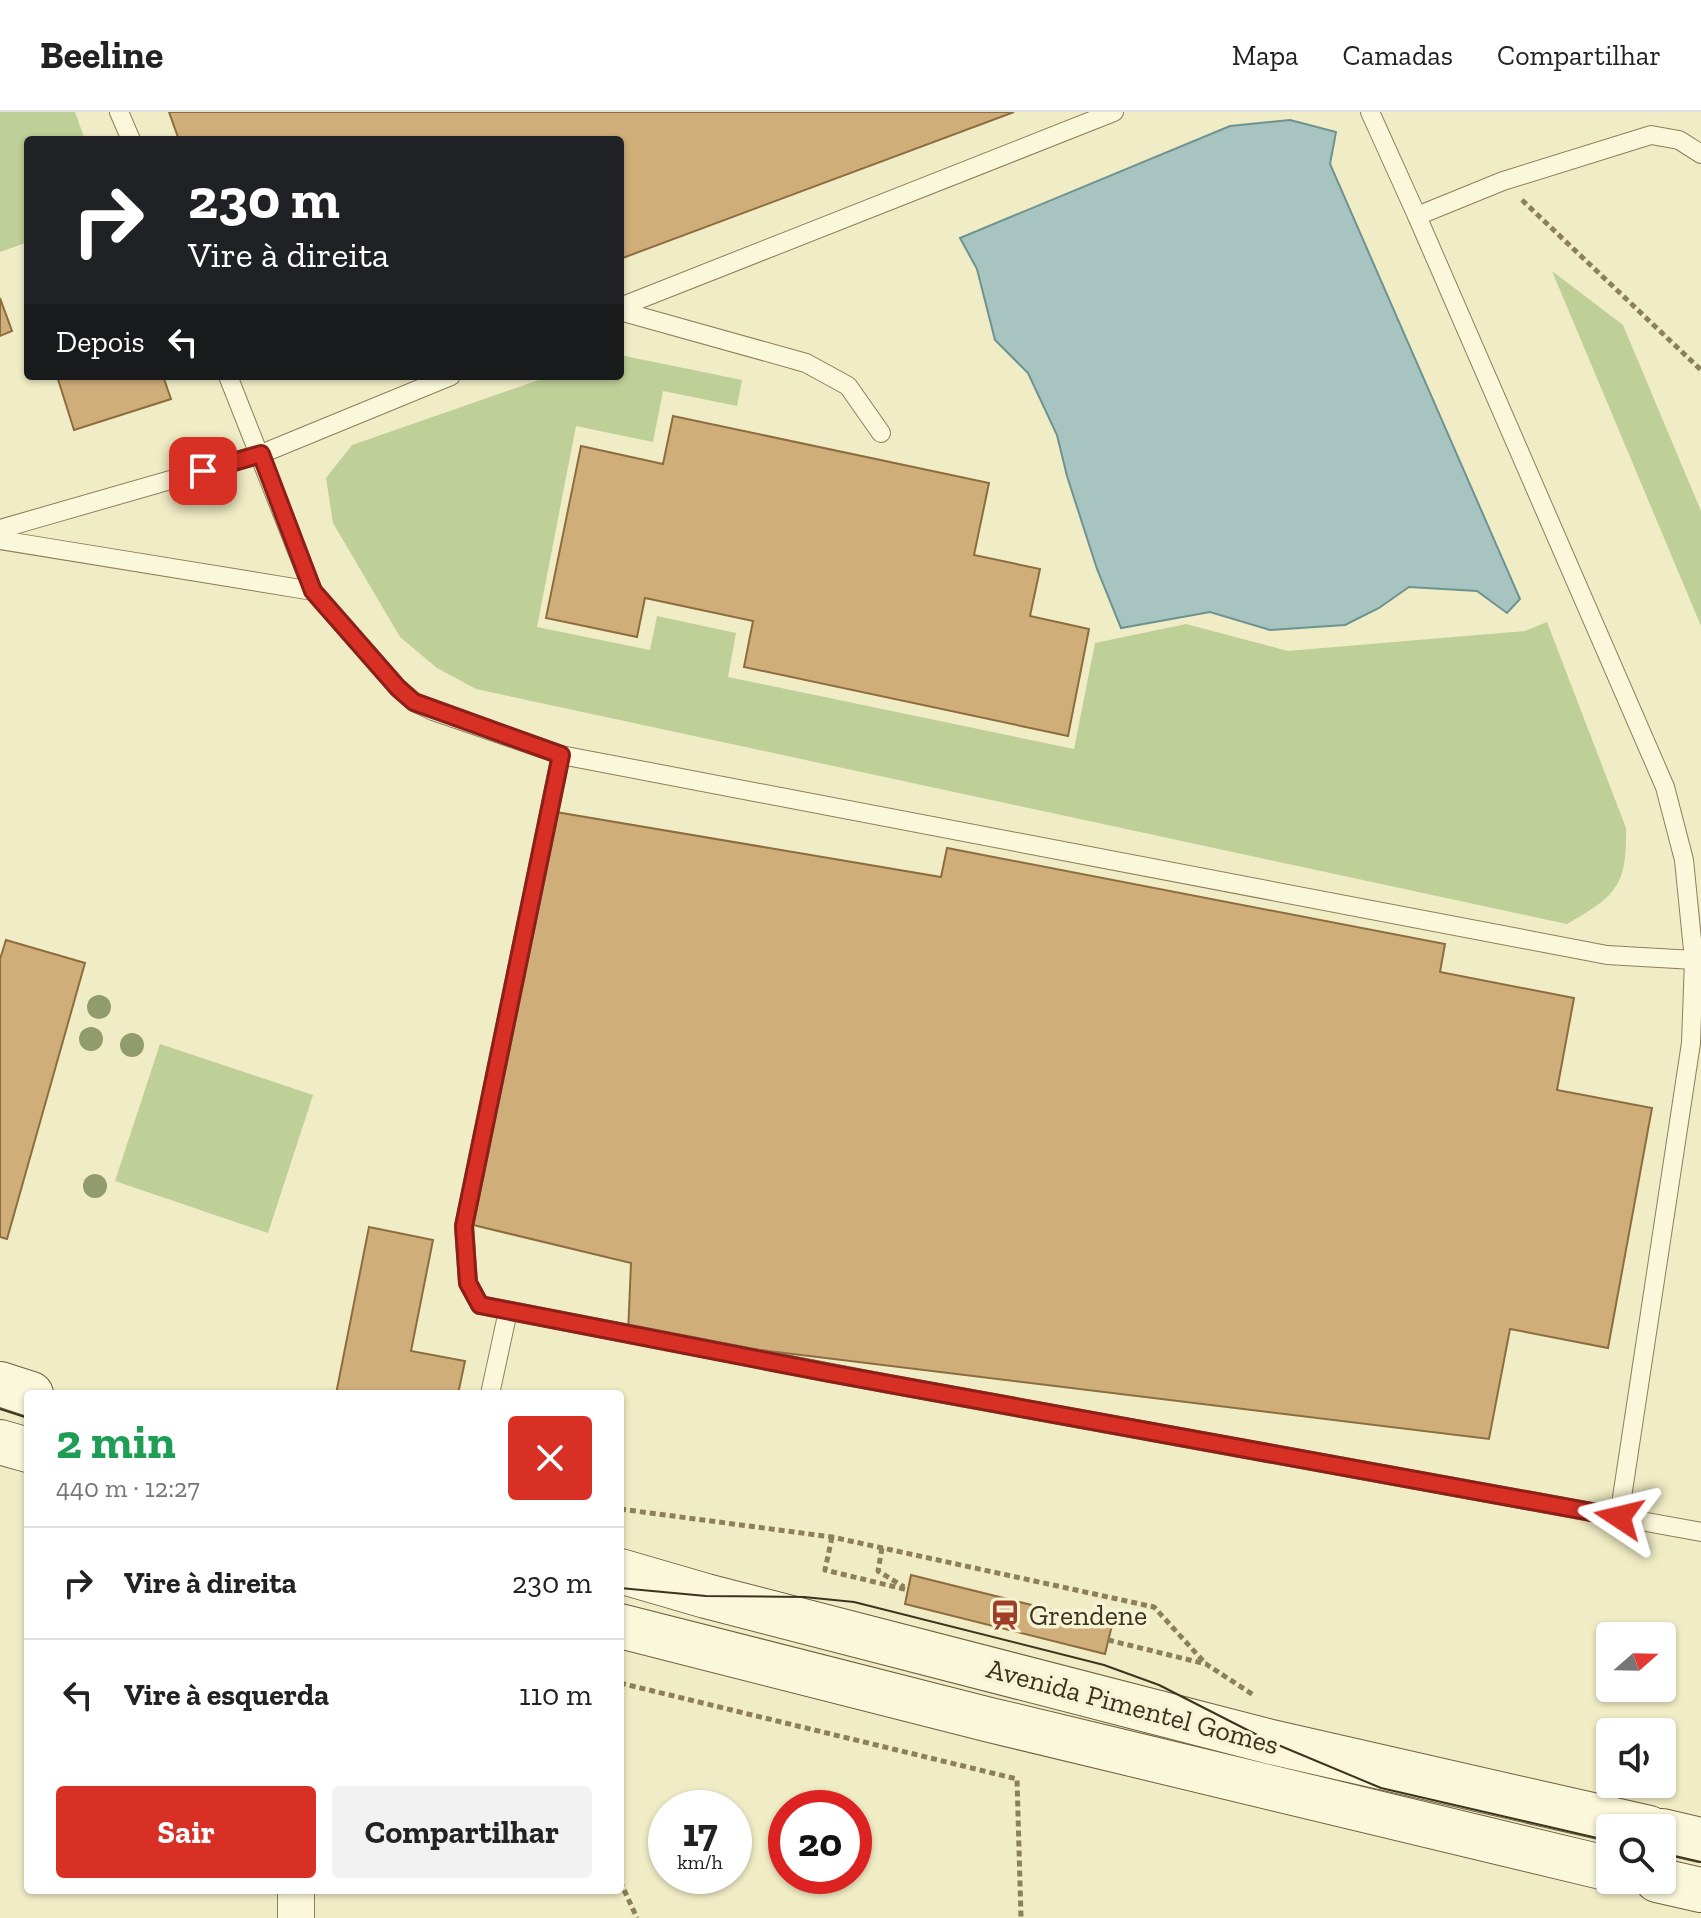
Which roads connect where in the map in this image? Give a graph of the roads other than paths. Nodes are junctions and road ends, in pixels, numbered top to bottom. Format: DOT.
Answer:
graph roads {
  1 [pos="119,112"];
  2 [pos="1114,112"];
  3 [pos="1370,112"];
  4 [pos="129,136"];
  5 [pos="1701,154"];
  6 [pos="1417,216"];
  7 [pos="624,307"];
  8 [pos="624,310"];
  9 [pos="230,380"];
  10 [pos="441,380"];
  11 [pos="881,433"];
  12 [pos="261,454"];
  13 [pos="0,529"];
  14 [pos="0,540"];
  15 [pos="313,591"];
  16 [pos="561,755"];
  17 [pos="1694,960"];
  18 [pos="508,1311"];
  19 [pos="0,1384"];
  20 [pos="491,1390"];
  21 [pos="24,1392"];
  22 [pos="0,1442"];
  23 [pos="24,1449"];
  24 [pos="1619,1517"];
  25 [pos="1701,1532"];
  26 [pos="624,1572"];
  27 [pos="624,1627"];
  28 [pos="1596,1816"];
  29 [pos="1676,1834"];
  30 [pos="1701,1840"];
  31 [pos="1596,1866"];
  32 [pos="1676,1884"];
  33 [pos="1701,1890"];
  34 [pos="296,1894"];
  35 [pos="296,1918"];
  1 -- 4 [label="lane"];
  2 -- 7 [label="lane"];
  3 -- 6 [label="lane"];
  5 -- 6 [label="lane"];
  6 -- 17 [label="lane"];
  8 -- 11 [label="lane"];
  9 -- 12 [label="lane"];
  10 -- 12 [label="lane"];
  12 -- 13 [label="lane"];
  12 -- 15 [label="lane"];
  14 -- 15 [label="lane"];
  15 -- 16 [label="lane"];
  16 -- 17 [label="lane"];
  16 -- 18 [label="lane"];
  17 -- 24 [label="lane"];
  18 -- 20 [label="lane"];
  18 -- 24 [label="lane"];
  19 -- 21 [label="main road"];
  22 -- 23 [label="main road"];
  24 -- 25 [label="lane"];
  26 -- 28 [label="main road, Avenida Pimentel Gomes"];
  27 -- 31 [label="main road, Avenida Pimentel Gomes"];
  29 -- 30 [label="main road"];
  32 -- 33 [label="main road"];
  34 -- 35 [label="street"];
}
